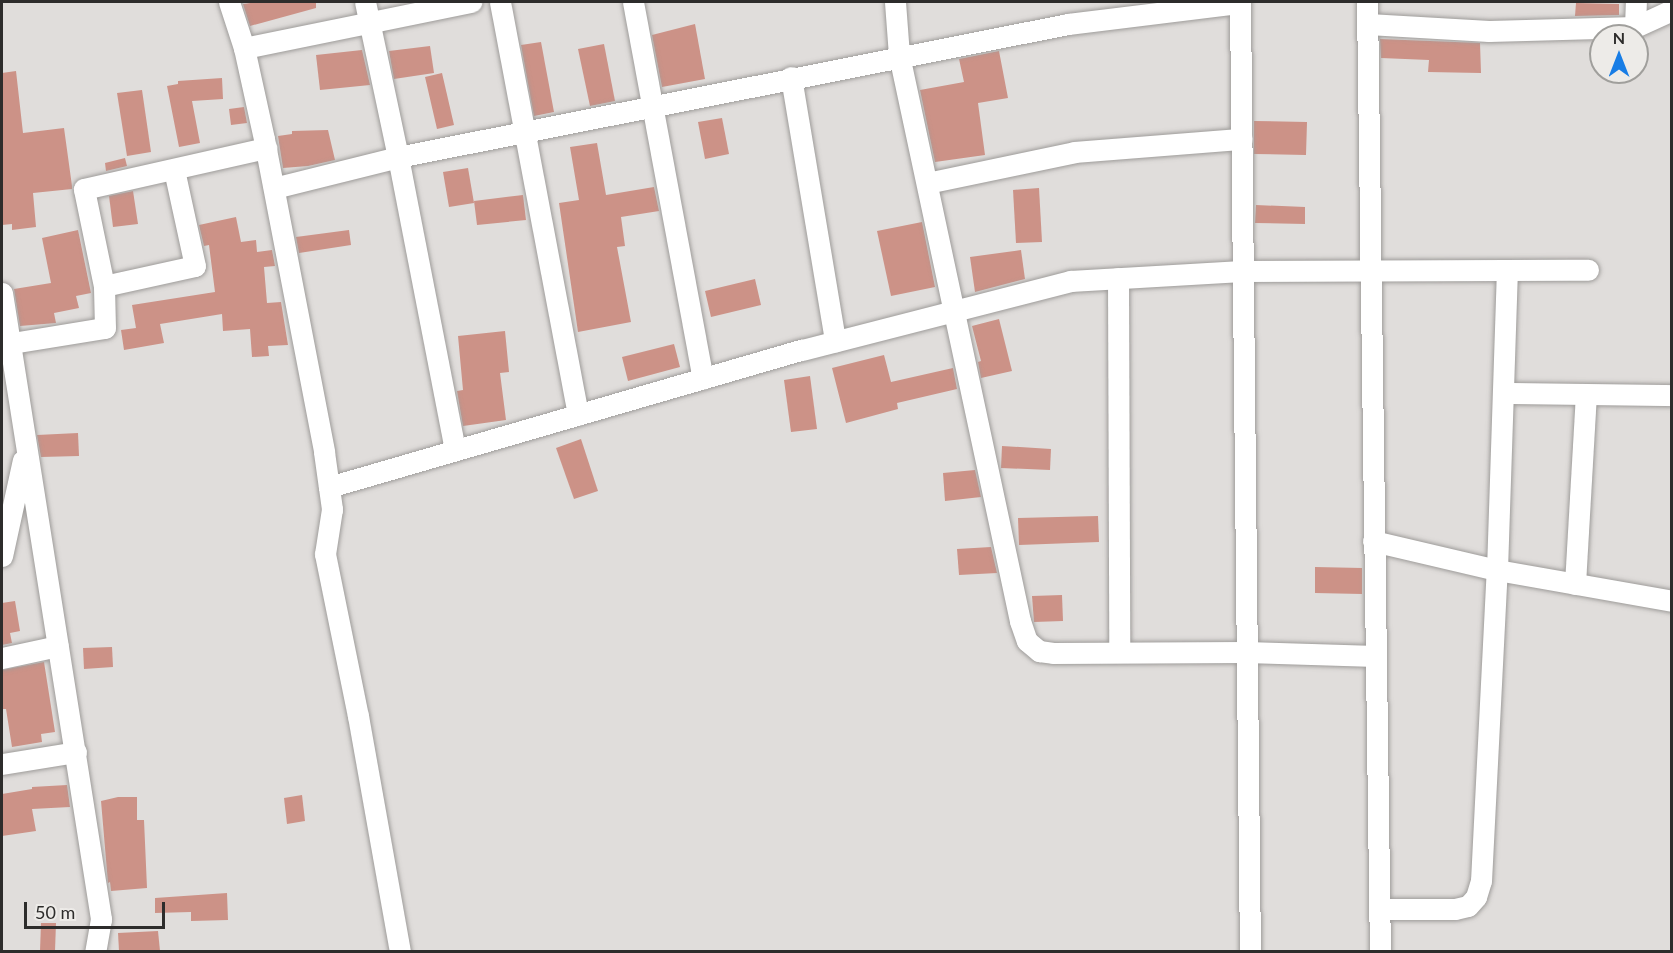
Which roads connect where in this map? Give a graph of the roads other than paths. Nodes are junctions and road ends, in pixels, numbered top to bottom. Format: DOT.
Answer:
graph roads {
  1 [pos="230,2"];
  2 [pos="471,2"];
  3 [pos="500,2"];
  4 [pos="633,2"];
  5 [pos="895,2"];
  6 [pos="1240,2"];
  7 [pos="1367,2"];
  8 [pos="1636,2"];
  9 [pos="1671,10"];
  10 [pos="367,12"];
  11 [pos="1368,24"];
  12 [pos="1635,24"];
  13 [pos="1641,24"];
  14 [pos="1589,28"];
  15 [pos="244,48"];
  16 [pos="899,55"];
  17 [pos="791,77"];
  18 [pos="652,105"];
  19 [pos="526,131"];
  20 [pos="1241,139"];
  21 [pos="266,148"];
  22 [pos="398,157"];
  23 [pos="174,170"];
  24 [pos="927,183"];
  25 [pos="274,188"];
  26 [pos="1508,270"];
  27 [pos="1588,270"];
  28 [pos="1242,271"];
  29 [pos="1372,271"];
  30 [pos="1119,278"];
  31 [pos="104,286"];
  32 [pos="2,293"];
  33 [pos="955,310"];
  34 [pos="835,341"];
  35 [pos="12,343"];
  36 [pos="703,379"];
  37 [pos="1503,393"];
  38 [pos="1586,394"];
  39 [pos="1671,395"];
  40 [pos="578,415"];
  41 [pos="11,420"];
  42 [pos="25,447"];
  43 [pos="455,450"];
  44 [pos="329,487"];
  45 [pos="1373,541"];
  46 [pos="2,556"];
  47 [pos="1497,570"];
  48 [pos="1575,584"];
  49 [pos="1671,602"];
  50 [pos="58,646"];
  51 [pos="1119,652"];
  52 [pos="1246,652"];
  53 [pos="1376,656"];
  54 [pos="2,658"];
  55 [pos="76,752"];
  56 [pos="2,764"];
  57 [pos="1380,909"];
  58 [pos="95,951"];
  59 [pos="400,951"];
  60 [pos="1250,951"];
  61 [pos="1380,951"];
  1 -- 15 [label="street"];
  2 -- 10 [label="street"];
  3 -- 19 [label="street"];
  4 -- 18 [label="street"];
  5 -- 16 [label="street"];
  6 -- 16 [label="street"];
  6 -- 20 [label="street"];
  7 -- 11 [label="street"];
  8 -- 12 [label="street"];
  9 -- 13 [label="street"];
  10 -- 15 [label="street"];
  10 -- 22 [label="street"];
  11 -- 14 [label="street"];
  11 -- 29 [label="street"];
  15 -- 21 [label="street"];
  16 -- 17 [label="street"];
  16 -- 24 [label="street"];
  17 -- 18 [label="street"];
  17 -- 34 [label="street"];
  18 -- 19 [label="street"];
  18 -- 36 [label="street"];
  19 -- 22 [label="street"];
  19 -- 40 [label="street"];
  20 -- 24 [label="street"];
  20 -- 28 [label="street"];
  21 -- 23 [label="street"];
  21 -- 25 [label="street"];
  22 -- 25 [label="street"];
  22 -- 43 [label="street"];
  23 -- 31 [label="street"];
  23 -- 31 [label="street"];
  24 -- 33 [label="street"];
  25 -- 44 [label="street"];
  26 -- 27 [label="street"];
  26 -- 29 [label="street"];
  26 -- 37 [label="street"];
  28 -- 29 [label="street"];
  28 -- 30 [label="street"];
  28 -- 52 [label="street"];
  29 -- 45 [label="street"];
  30 -- 33 [label="street"];
  30 -- 51 [label="street"];
  31 -- 35 [label="street"];
  32 -- 35 [label="street"];
  33 -- 34 [label="street"];
  33 -- 51 [label="street"];
  34 -- 36 [label="street"];
  35 -- 41 [label="street"];
  36 -- 40 [label="street"];
  37 -- 38 [label="street"];
  37 -- 47 [label="street"];
  38 -- 39 [label="street"];
  38 -- 48 [label="street"];
  40 -- 43 [label="street"];
  41 -- 42 [label="street"];
  42 -- 46 [label="street"];
  42 -- 50 [label="street"];
  43 -- 44 [label="street"];
  44 -- 59 [label="street"];
  45 -- 47 [label="street"];
  45 -- 53 [label="street"];
  47 -- 48 [label="street"];
  47 -- 57 [label="street"];
  48 -- 49 [label="street"];
  50 -- 54 [label="street"];
  50 -- 55 [label="street"];
  51 -- 52 [label="street"];
  52 -- 53 [label="street"];
  52 -- 60 [label="street"];
  53 -- 57 [label="street"];
  55 -- 56 [label="street"];
  55 -- 58 [label="street"];
  57 -- 61 [label="street"];
}
